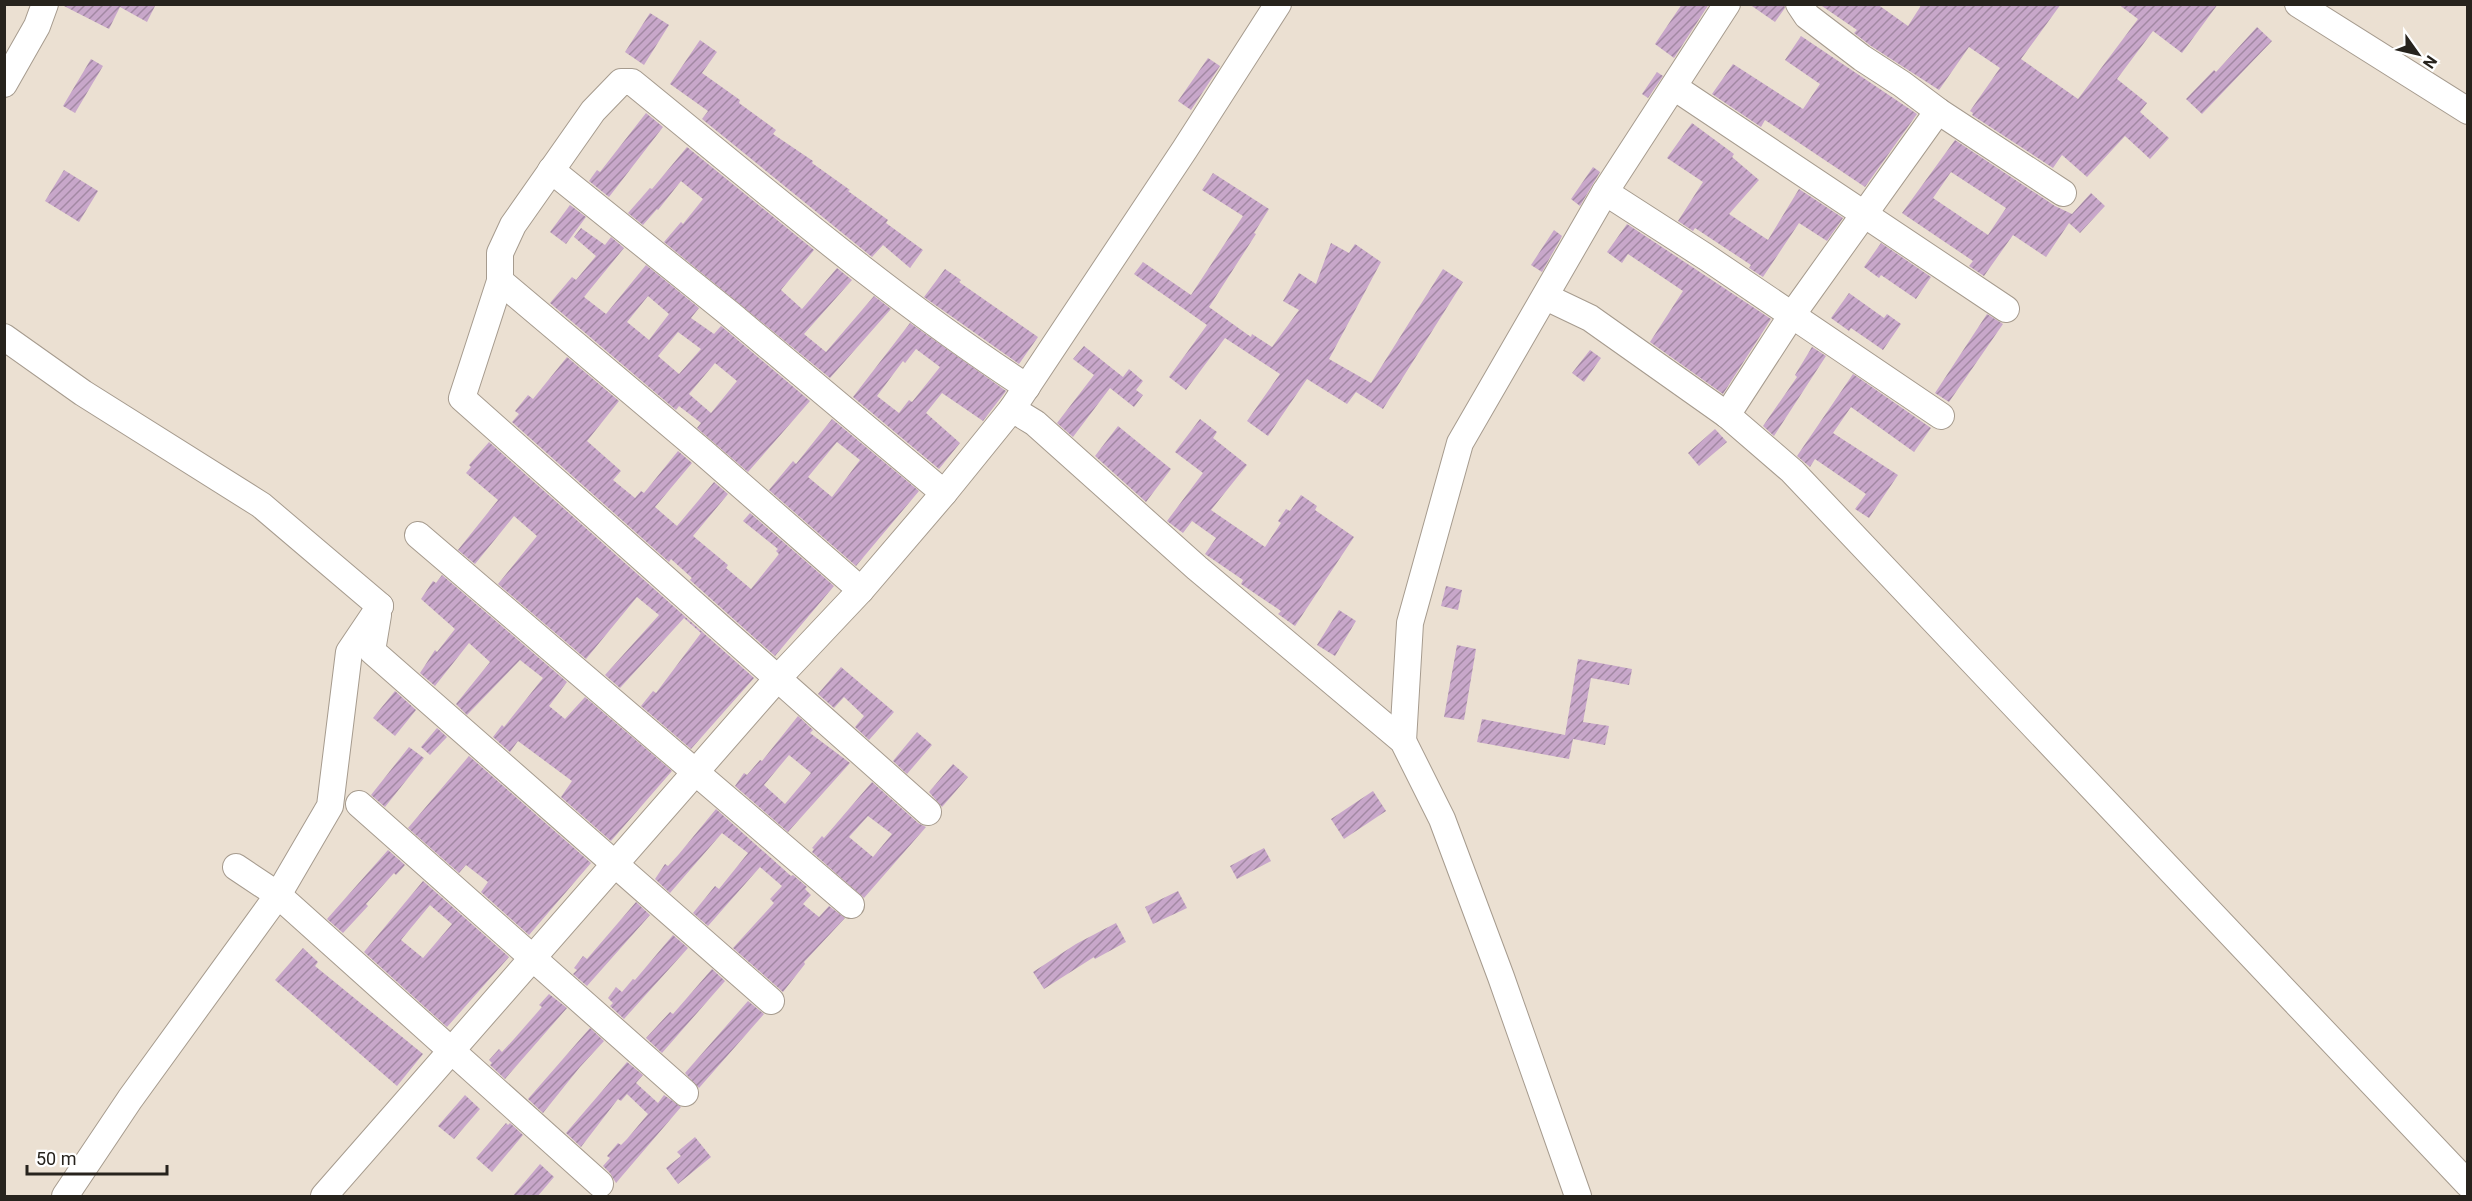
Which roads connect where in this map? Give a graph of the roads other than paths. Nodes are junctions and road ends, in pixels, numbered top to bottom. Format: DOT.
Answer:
graph roads {
  1 [pos="45,4"];
  2 [pos="1278,4"];
  3 [pos="1727,4"];
  4 [pos="1799,4"];
  5 [pos="2298,4"];
  6 [pos="4,84"];
  7 [pos="1674,87"];
  8 [pos="1938,111"];
  9 [pos="2468,111"];
  10 [pos="551,170"];
  11 [pos="1605,192"];
  12 [pos="2063,193"];
  13 [pos="1864,213"];
  14 [pos="500,281"];
  15 [pos="1546,297"];
  16 [pos="2007,309"];
  17 [pos="1792,315"];
  18 [pos="4,337"];
  19 [pos="1027,387"];
  20 [pos="1012,409"];
  21 [pos="1726,415"];
  22 [pos="1941,416"];
  23 [pos="944,493"];
  24 [pos="418,535"];
  25 [pos="861,590"];
  26 [pos="380,606"];
  27 [pos="777,679"];
  28 [pos="1403,741"];
  29 [pos="695,771"];
  30 [pos="359,804"];
  31 [pos="928,812"];
  32 [pos="615,865"];
  33 [pos="236,867"];
  34 [pos="278,895"];
  35 [pos="851,905"];
  36 [pos="533,958"];
  37 [pos="771,1001"];
  38 [pos="451,1051"];
  39 [pos="685,1093"];
  40 [pos="600,1184"];
  41 [pos="2468,1184"];
  42 [pos="65,1197"];
  43 [pos="324,1197"];
  44 [pos="1578,1197"];
  1 -- 6 [label="street"];
  2 -- 19 [label="street"];
  3 -- 7 [label="street"];
  4 -- 8 [label="street"];
  5 -- 9 [label="street"];
  7 -- 11 [label="street"];
  7 -- 13 [label="street"];
  8 -- 12 [label="street"];
  8 -- 13 [label="street"];
  10 -- 14 [label="street"];
  10 -- 19 [label="street"];
  10 -- 23 [label="street"];
  11 -- 15 [label="street"];
  11 -- 17 [label="street"];
  13 -- 16 [label="street"];
  13 -- 17 [label="street"];
  14 -- 25 [label="street"];
  14 -- 27 [label="street"];
  15 -- 21 [label="street"];
  15 -- 28 [label="street"];
  17 -- 21 [label="street"];
  17 -- 22 [label="street"];
  18 -- 26 [label="street"];
  19 -- 20 [label="street"];
  20 -- 23 [label="street"];
  20 -- 28 [label="street"];
  21 -- 41 [label="street"];
  23 -- 25 [label="street"];
  24 -- 29 [label="street"];
  25 -- 27 [label="street"];
  26 -- 32 [label="street"];
  26 -- 34 [label="street"];
  27 -- 29 [label="street"];
  27 -- 31 [label="street"];
  28 -- 44 [label="street"];
  29 -- 32 [label="street"];
  29 -- 35 [label="street"];
  30 -- 36 [label="street"];
  32 -- 36 [label="street"];
  32 -- 37 [label="street"];
  33 -- 34 [label="street"];
  34 -- 38 [label="street"];
  34 -- 42 [label="street"];
  36 -- 38 [label="street"];
  36 -- 39 [label="street"];
  38 -- 40 [label="street"];
  38 -- 43 [label="street"];
}
